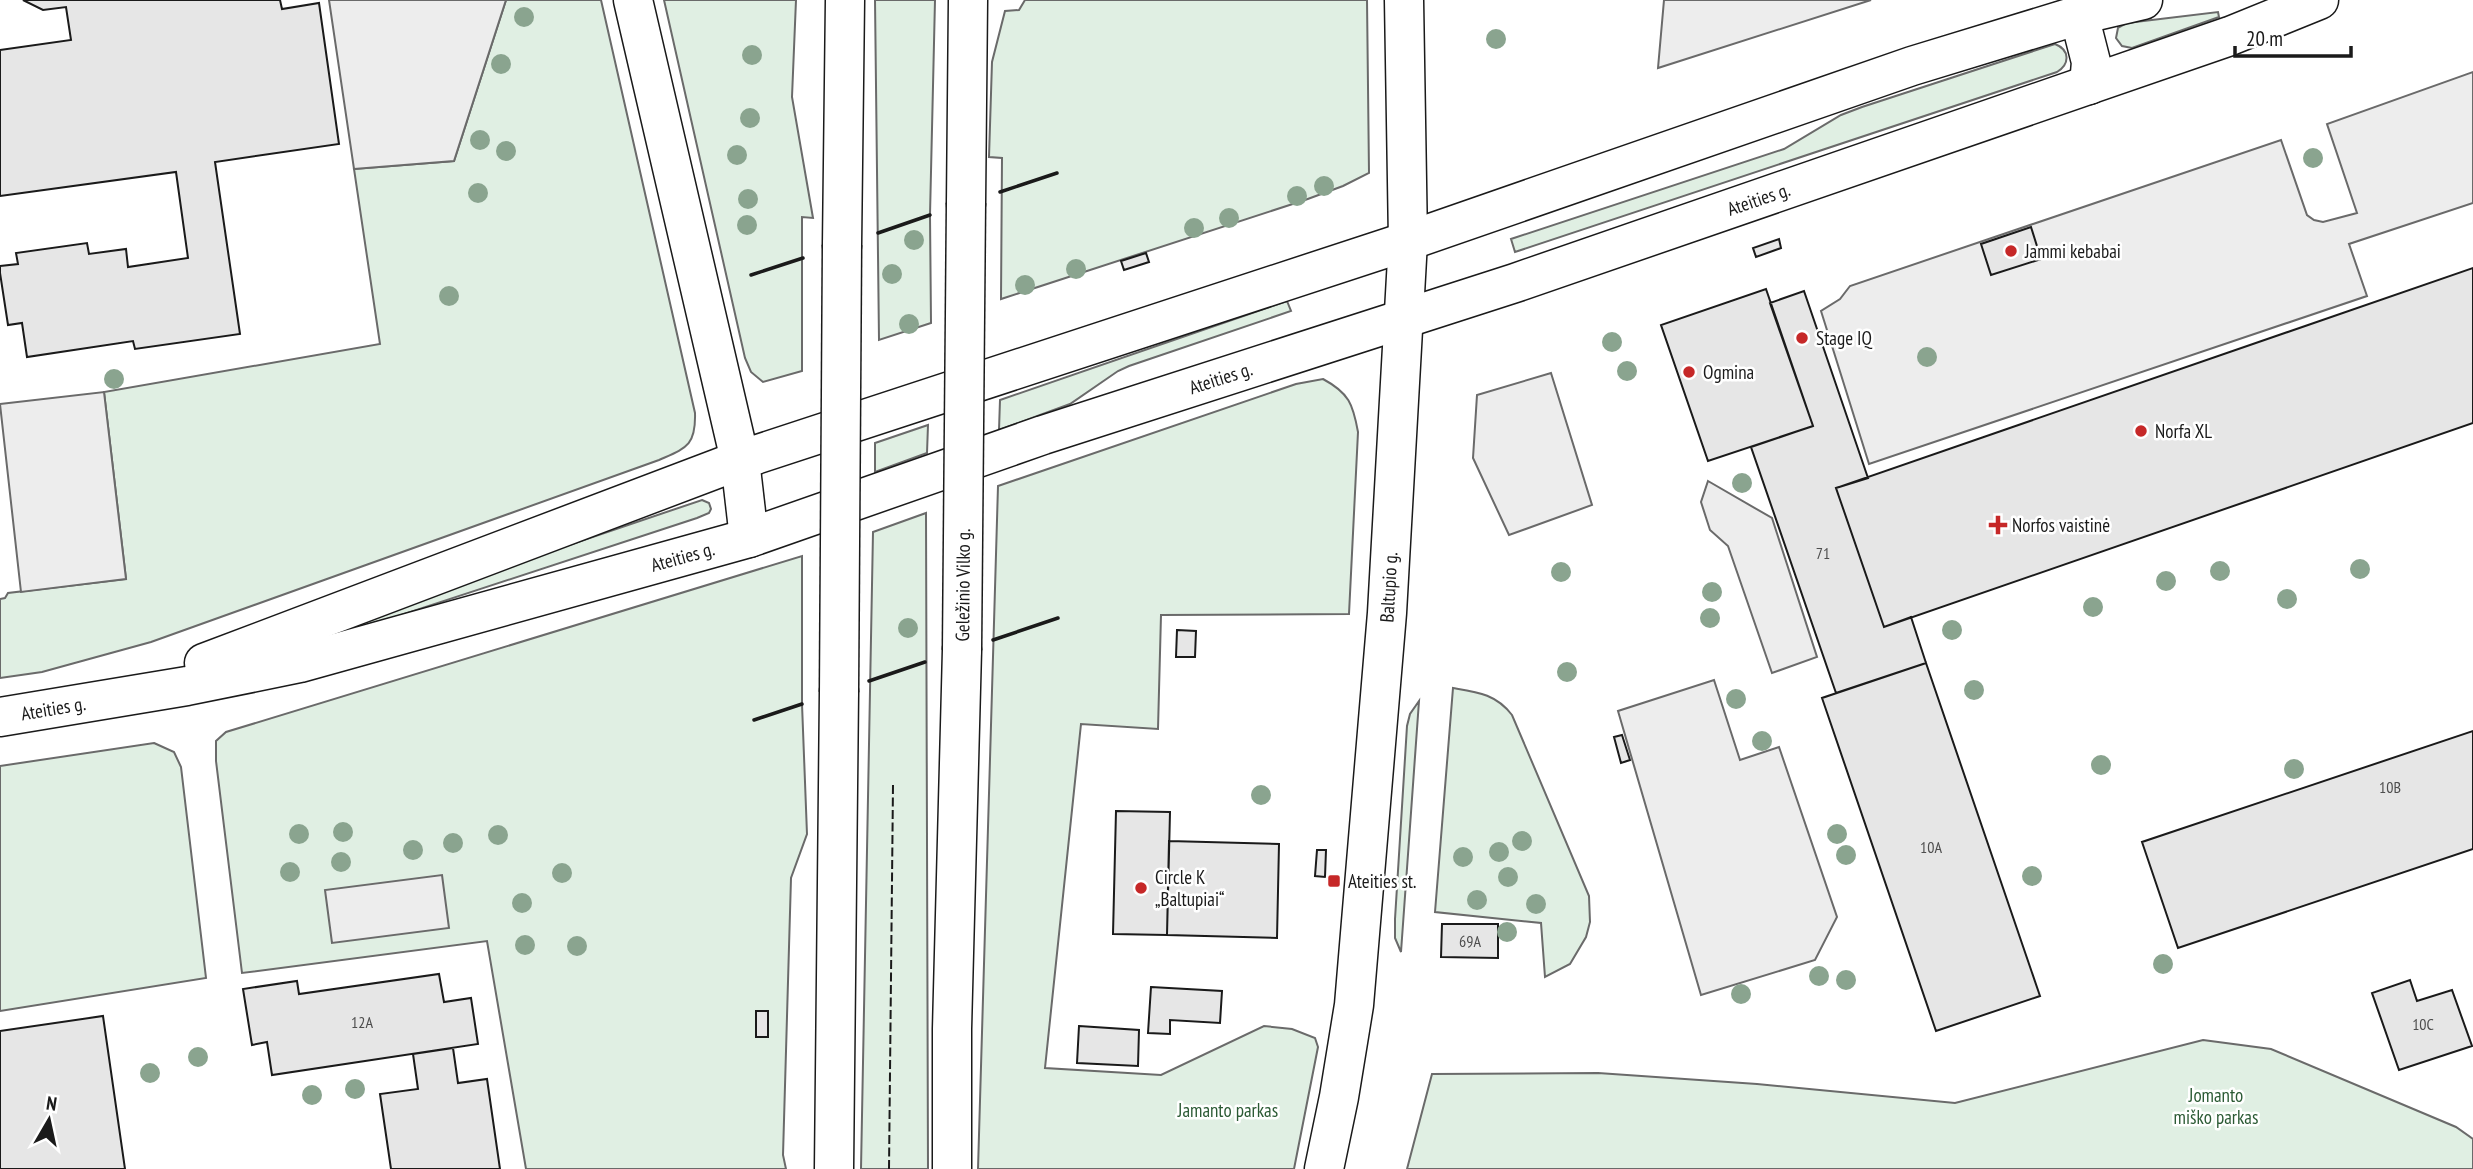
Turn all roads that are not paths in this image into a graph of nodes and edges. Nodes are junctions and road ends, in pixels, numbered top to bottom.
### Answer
1 (633, 0) edge
2 (845, 0) edge
3 (968, 0) edge
4 (1404, 0) edge
5 (2143, 0) edge
6 (2319, 0) edge
7 (2078, 15) junction
8 (2089, 85) junction
9 (1408, 241) junction
10 (1404, 319) junction
11 (740, 460) junction
12 (749, 538) junction
13 (107, 700) junction
14 (0, 717) edge
15 (834, 1169) edge
16 (952, 1169) edge
17 (1324, 1169) edge

1 - 11 main road
2 - 15 main road, bridge
3 - 16 main road, Geležinio Vilko g., bridge
4 - 9 main road, Baltupio g.
5 - 7 main road, Ateities g.
6 - 8 main road, Ateities g.
7 - 8 main road
7 - 9 main road, Ateities g.
8 - 10 main road, Ateities g.
9 - 10 main road, Baltupio g.
9 - 11 main road, Ateities g.
10 - 12 main road, Ateities g.
10 - 17 main road, Baltupio g.
11 - 12 main road
11 - 13 main road, Ateities g.
12 - 13 main road, Ateities g.
13 - 14 main road, Ateities g.

